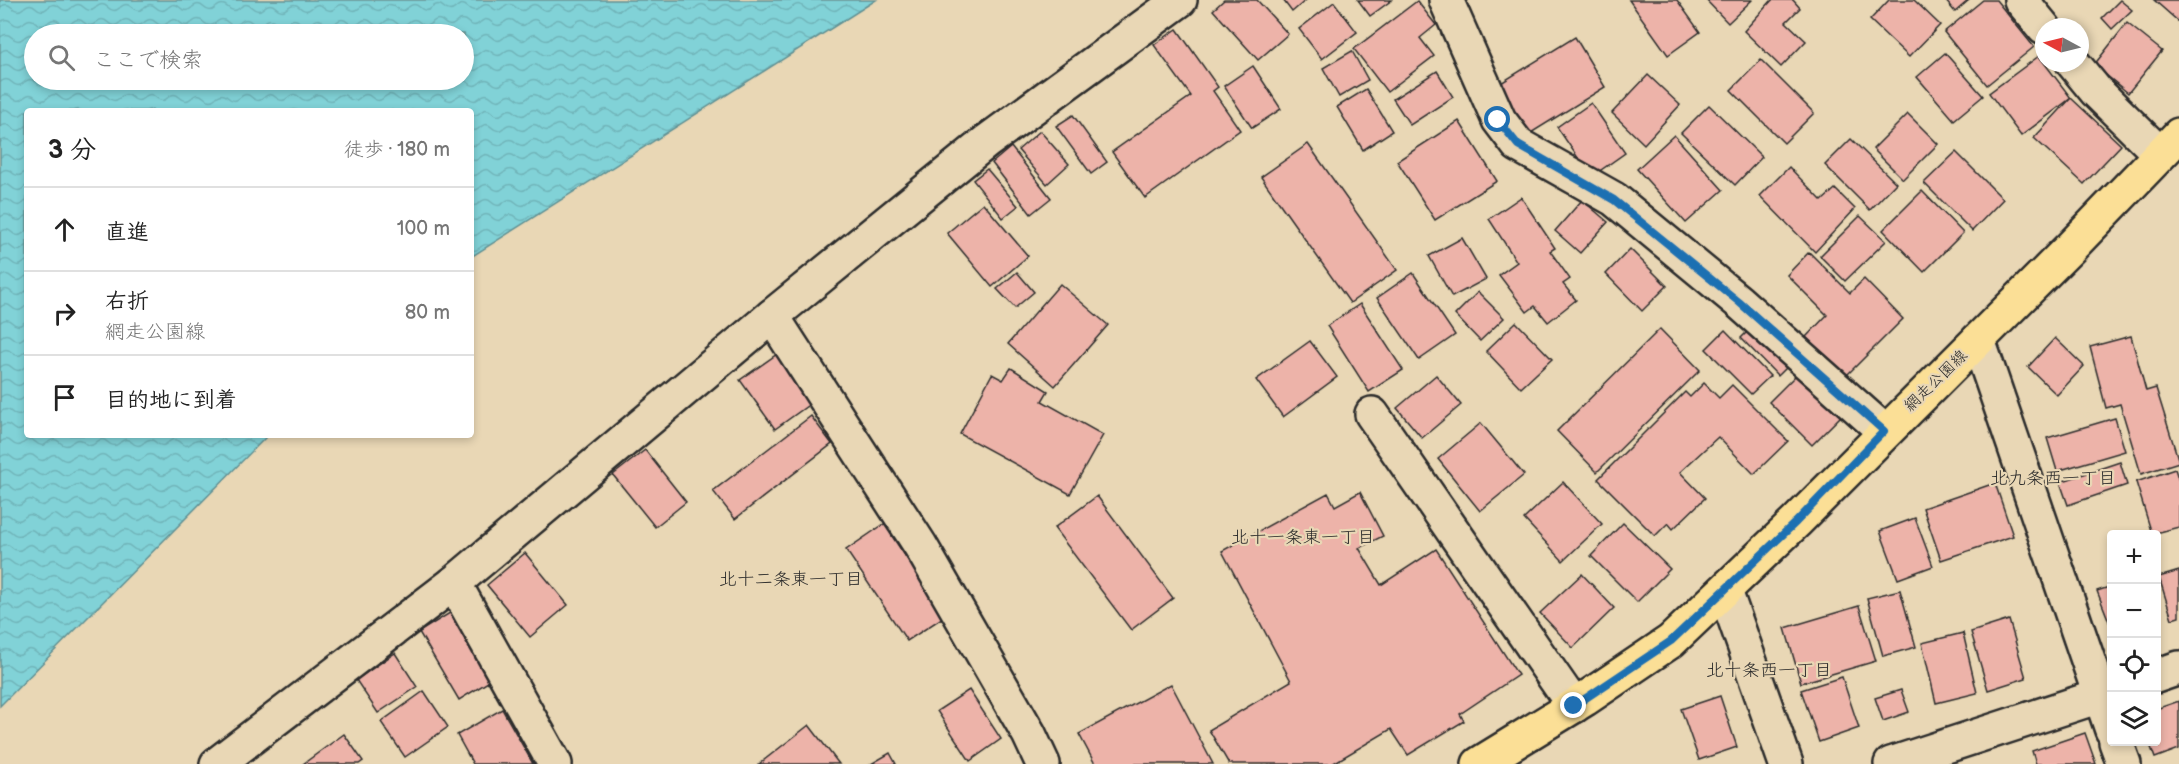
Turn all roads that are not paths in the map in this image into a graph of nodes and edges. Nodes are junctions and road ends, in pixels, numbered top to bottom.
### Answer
1 (1180, 0) edge
2 (1446, 0) edge
3 (2021, 0) edge
4 (2036, 18) edge
5 (2080, 72) edge
6 (2169, 144) edge
7 (772, 316) junction
8 (1978, 340) junction
9 (1372, 414) dead end
10 (1884, 431) junction
11 (454, 583) junction
12 (1725, 591) junction
13 (2179, 668) edge
14 (2161, 675) edge
15 (2105, 694) edge
16 (1574, 706) junction
17 (2118, 746) edge
18 (217, 764) edge
19 (555, 764) edge
20 (1043, 764) edge
21 (1479, 764) edge
22 (1786, 764) edge
23 (1891, 764) edge
24 (2124, 764) edge

1 - 7 street
2 - 10 street
3 - 4 street
5 - 6 street
6 - 8 main road, 網走公園線
7 - 11 street
7 - 20 street
8 - 10 main road, 網走公園線
8 - 15 street
9 - 16 street
10 - 12 main road, 網走公園線
11 - 18 street
11 - 19 street
12 - 16 main road, 網走公園線
12 - 22 street
13 - 14 street
15 - 23 street
16 - 21 main road, 網走公園線
17 - 24 street

